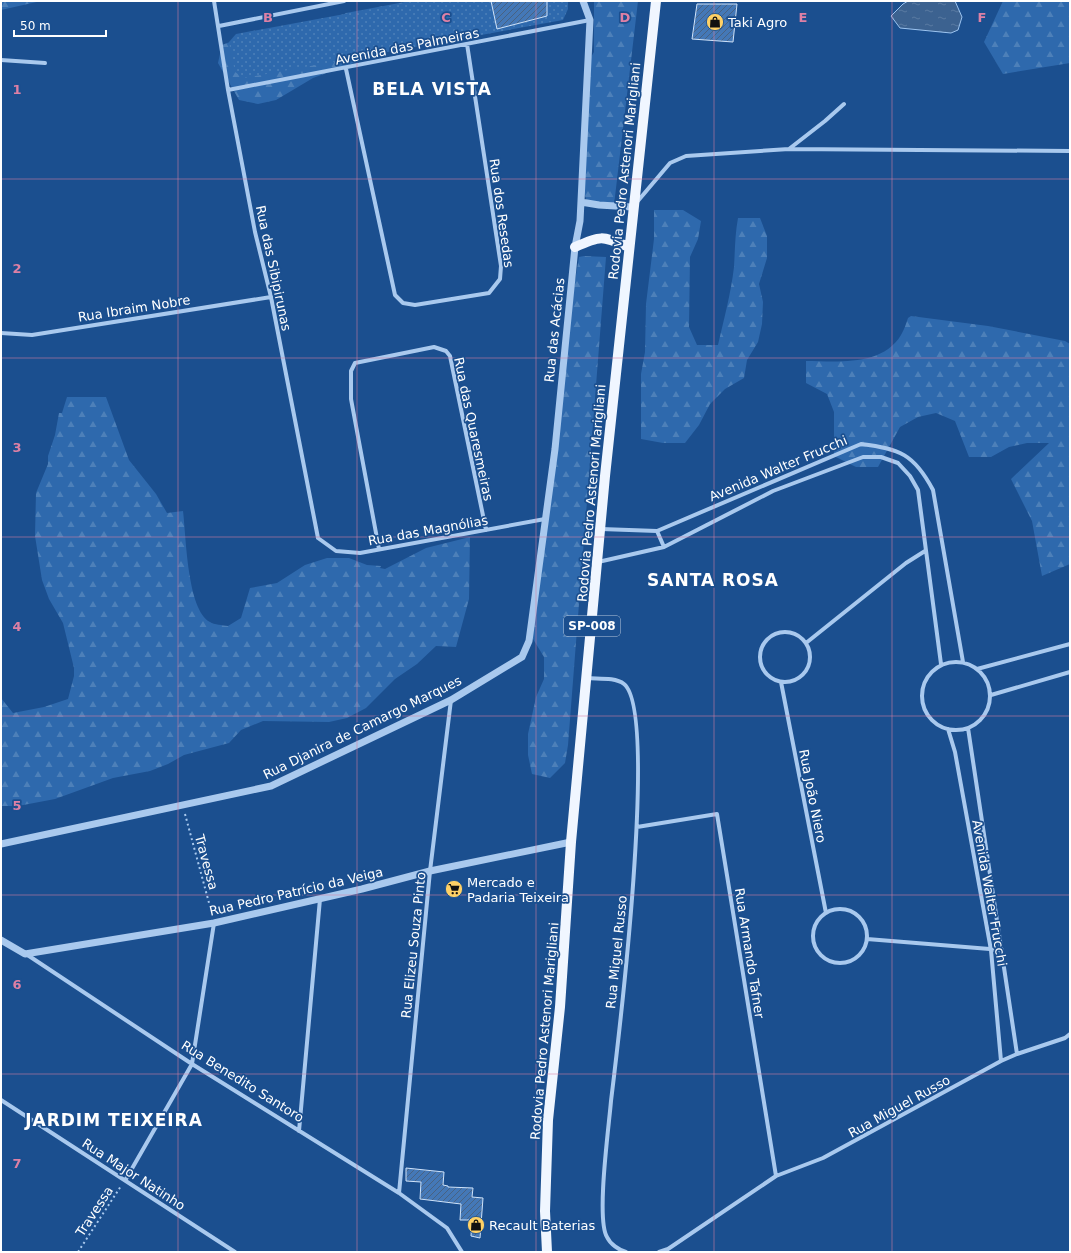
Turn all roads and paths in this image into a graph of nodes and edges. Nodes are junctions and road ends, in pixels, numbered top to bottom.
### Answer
1 (214, 1) edge
2 (344, 1) edge
3 (583, 1) edge
4 (656, 1) edge
5 (330, 2) edge
6 (590, 20) junction
7 (219, 26) junction
8 (467, 44) junction
9 (1, 60) edge
10 (45, 63) dead end
11 (346, 69) junction
12 (228, 90) junction
13 (844, 104) dead end
14 (789, 149) junction
15 (1070, 151) edge
16 (581, 202) junction
17 (632, 207) junction
18 (574, 247) junction
19 (629, 247) junction
20 (271, 297) junction
21 (1, 333) edge
22 (545, 519) junction
23 (600, 529) junction
24 (486, 530) junction
25 (657, 531) junction
26 (318, 538) joint
27 (664, 547) junction
28 (379, 550) junction
29 (925, 550) junction
30 (598, 562) junction
31 (529, 642) joint
32 (806, 643) junction
33 (1070, 644) edge
34 (963, 662) junction
35 (941, 664) junction
36 (977, 669) junction
37 (1070, 672) edge
38 (587, 678) junction
39 (781, 682) junction
40 (991, 695) junction
41 (451, 700) junction
42 (968, 728) junction
43 (948, 729) junction
44 (182, 805) junction
45 (637, 826) junction
46 (571, 842) junction
47 (1, 844) edge
48 (430, 871) junction
49 (320, 899) junction
50 (826, 913) junction
51 (214, 923) junction
52 (867, 939) junction
53 (1, 940) edge
54 (991, 950) junction
55 (1002, 950) junction
56 (25, 954) junction
57 (1070, 1034) edge
58 (1017, 1054) junction
59 (1001, 1061) junction
60 (192, 1064) junction
61 (1, 1100) edge
62 (299, 1131) junction
63 (776, 1176) junction
64 (126, 1180) junction
65 (399, 1193) junction
66 (78, 1252) edge
67 (235, 1252) edge
68 (462, 1252) edge
69 (547, 1252) edge
70 (626, 1252) edge
71 (659, 1252) edge

1 - 7 street, Rua das Sibipirunas
2 - 5 street
3 - 6 street
4 - 17 main road, Rodovia Pedro Astenori Marigliani / SP-008
5 - 7 street
6 - 8 street, Avenida das Palmeiras
6 - 16 street, Rua das Acácias
7 - 12 street, Rua das Sibipirunas
8 - 11 street, Avenida das Palmeiras
8 - 11 street, Rua dos Resedas
9 - 10 street
11 - 12 street, Avenida das Palmeiras
12 - 20 street, Rua das Sibipirunas
13 - 14 street
14 - 15 street
14 - 17 street
16 - 17 street
16 - 18 street, Rua das Acácias
17 - 19 main road, Rodovia Pedro Astenori Marigliani / SP-008
18 - 19 main road
18 - 22 street, Rua das Acácias
19 - 23 main road, Rodovia Pedro Astenori Marigliani / SP-008
20 - 21 street, Rua Ibraim Nobre
20 - 26 street, Rua das Sibipirunas
22 - 24 street, Rua das Magnólias
22 - 31 street, Rua das Acácias
23 - 25 street
23 - 30 main road, Rodovia Pedro Astenori Marigliani / SP-008
24 - 28 street, Rua das Magnólias
24 - 28 street, Rua das Quaresmeiras
25 - 27 street
25 - 34 street, Avenida Walter Frucchi
26 - 28 street, Rua das Magnólias
27 - 29 street, Avenida Walter Frucchi
27 - 30 street, Avenida Walter Frucchi
29 - 32 street
29 - 35 street, Avenida Walter Frucchi
30 - 38 main road, Rodovia Pedro Astenori Marigliani / SP-008
31 - 41 street, Rua Djanira de Camargo Marques
32 - 39 street
32 - 39 street
33 - 36 street
34 - 35 street
34 - 36 street
35 - 43 street
36 - 40 street
37 - 40 street
38 - 45 street, Rua Miguel Russo
38 - 46 main road, Rodovia Pedro Astenori Marigliani / SP-008
39 - 50 street, Rua João Niero
40 - 42 street
41 - 44 street, Rua Djanira de Camargo Marques
41 - 48 street, Rua Elizeu Souza Pinto
42 - 43 street
42 - 55 street, Avenida Walter Frucchi
43 - 54 street, Avenida Walter Frucchi
44 - 47 street, Rua Djanira de Camargo Marques
44 - 51 path, Travessa
45 - 63 street, Rua Armando Tafner
45 - 70 street, Rua Miguel Russo
46 - 48 street, Rua Pedro Patrício da Veiga
46 - 69 main road, Rodovia Pedro Astenori Marigliani / SP-008
48 - 49 street, Rua Pedro Patrício da Veiga
48 - 65 street, Rua Elizeu Souza Pinto
49 - 51 street, Rua Pedro Patrício da Veiga
49 - 62 street
50 - 52 street
50 - 52 street
51 - 56 street, Rua Pedro Patrício da Veiga
51 - 60 street
52 - 54 street
53 - 56 street, Rua Benedito Santoro
54 - 55 street
54 - 59 street, Avenida Walter Frucchi
55 - 58 street, Avenida Walter Frucchi
56 - 60 street, Rua Benedito Santoro
57 - 58 street, Rua Miguel Russo
58 - 59 street, Rua Miguel Russo
59 - 63 street, Rua Miguel Russo
60 - 62 street, Rua Benedito Santoro
60 - 64 street
61 - 64 street, Rua Major Natinho
62 - 65 street, Rua Benedito Santoro
63 - 71 street, Rua Miguel Russo
64 - 66 path, Travessa
64 - 67 street, Rua Major Natinho
65 - 68 street, Rua Benedito Santoro

